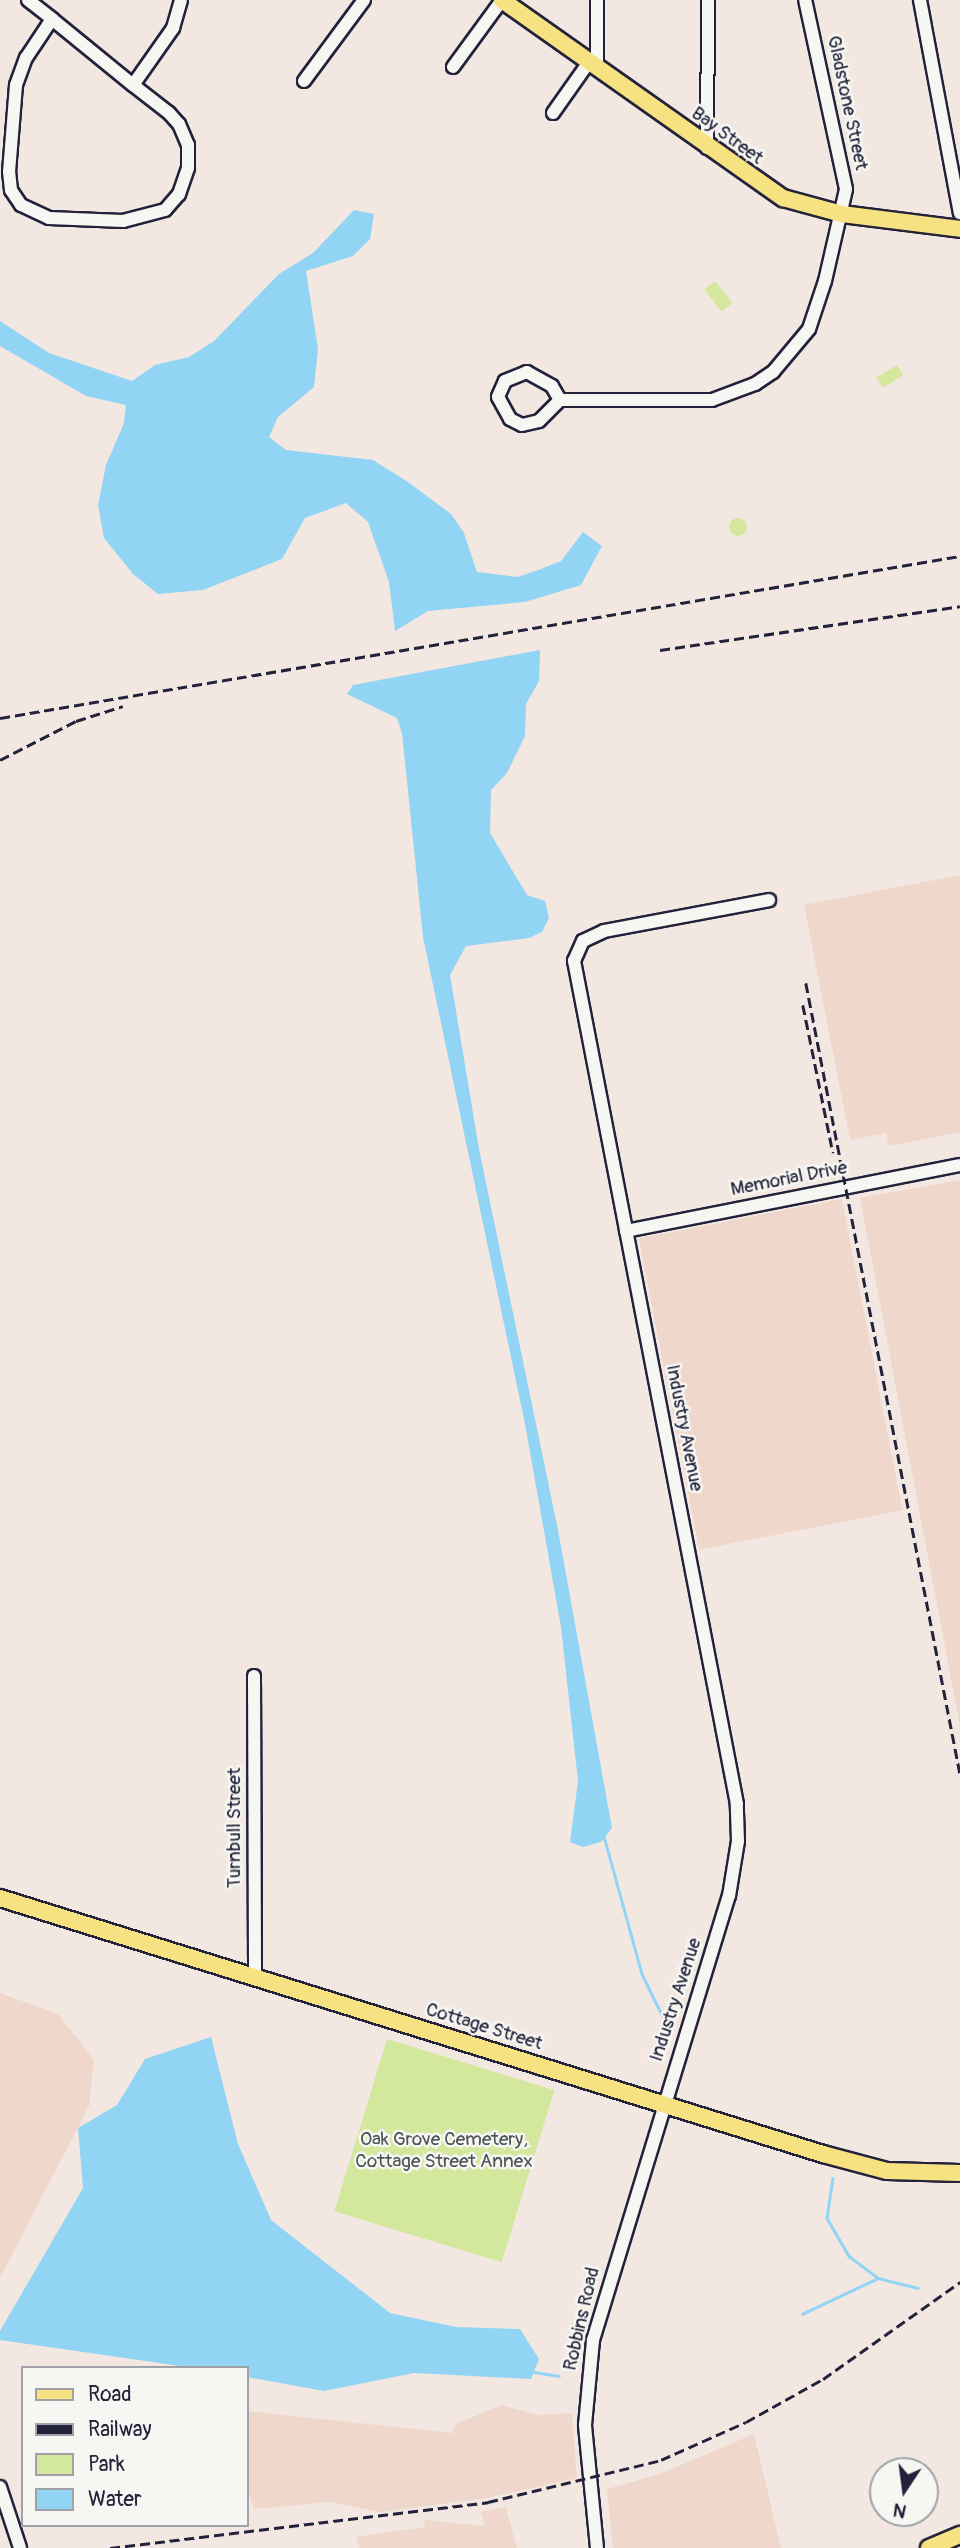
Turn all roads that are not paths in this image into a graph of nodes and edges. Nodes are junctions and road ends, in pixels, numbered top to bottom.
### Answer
1 (28, 0) edge
2 (181, 0) edge
3 (363, 0) edge
4 (502, 0) edge
5 (597, 0) edge
6 (708, 0) edge
7 (805, 0) edge
8 (920, 0) edge
9 (52, 19) junction
10 (593, 65) junction
11 (453, 67) dead end
12 (304, 82) dead end
13 (133, 85) junction
14 (553, 113) dead end
15 (707, 148) junction
16 (960, 213) edge
17 (842, 214) junction
18 (960, 229) edge
19 (560, 400) junction
20 (769, 900) dead end
21 (960, 1165) edge
22 (626, 1231) junction
23 (254, 1676) dead end
24 (0, 1898) edge
25 (255, 1979) junction
26 (663, 2106) junction
27 (960, 2173) edge
28 (0, 2487) edge
29 (960, 2535) edge
30 (20, 2548) edge
31 (597, 2548) edge
32 (929, 2548) edge

1 - 9 street
2 - 13 street
3 - 12 street
4 - 10 main road, Bay Street
4 - 11 street
5 - 10 street
6 - 15 street
7 - 17 street, Gladstone Street
8 - 16 street
9 - 13 street
9 - 13 street
10 - 14 street
10 - 15 main road, Bay Street
15 - 17 main road, Bay Street
17 - 18 main road, Bay Street
17 - 19 street, Gladstone Street
19 - 19 street
20 - 22 street, Industry Avenue
21 - 22 street, Memorial Drive
22 - 26 street, Industry Avenue
23 - 25 street, Turnbull Street
24 - 25 main road, Cottage Street
25 - 26 main road, Cottage Street
26 - 27 main road, Cottage Street
26 - 31 street, Robbins Road
28 - 30 street
29 - 32 main road

